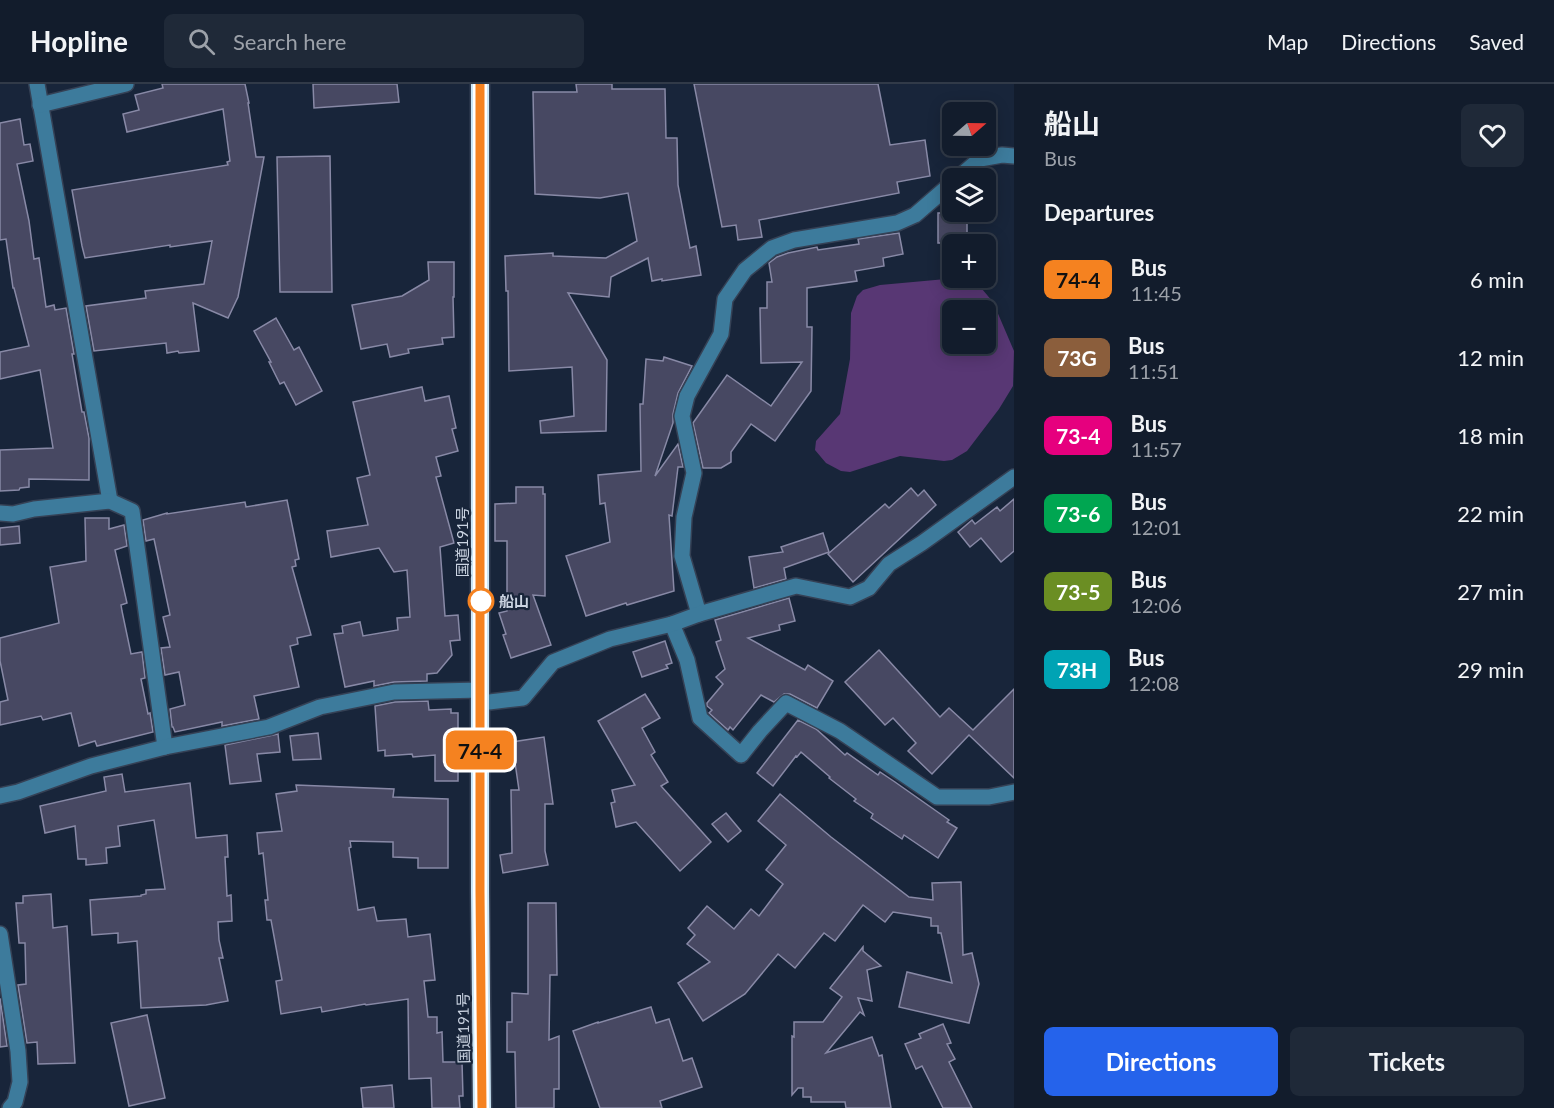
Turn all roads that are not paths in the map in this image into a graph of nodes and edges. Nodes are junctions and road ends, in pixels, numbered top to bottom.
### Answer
1 (37, 84) edge
2 (126, 84) edge
3 (480, 84) edge
4 (40, 105) junction
5 (1014, 156) edge
6 (969, 168) edge
7 (942, 192) edge
8 (1014, 477) edge
9 (110, 501) junction
10 (0, 513) edge
11 (699, 614) junction
12 (672, 624) junction
13 (481, 696) junction
14 (165, 747) junction
15 (1014, 792) edge
16 (0, 795) edge
17 (0, 934) edge
18 (10, 1108) edge
19 (482, 1108) edge

1 - 4 street
2 - 4 street
3 - 13 highway, 国道191号
4 - 9 street
5 - 6 street
7 - 11 street
8 - 11 street
9 - 10 street
9 - 14 street
11 - 12 street
12 - 13 street
12 - 15 street
13 - 14 street
13 - 19 highway, 国道191号
14 - 16 street
17 - 18 street

